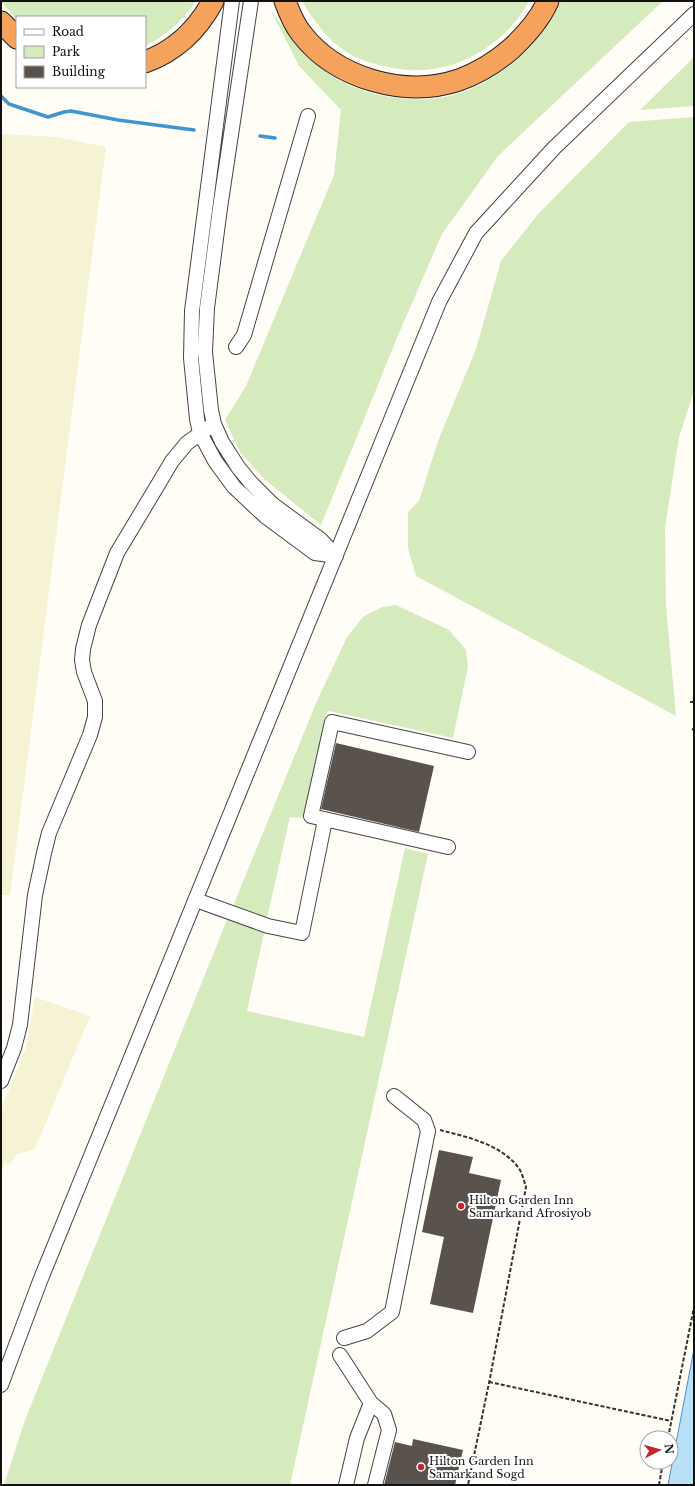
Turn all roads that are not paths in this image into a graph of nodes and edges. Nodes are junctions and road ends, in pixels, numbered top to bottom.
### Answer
1 (213, 1) edge
2 (232, 1) edge
3 (251, 1) edge
4 (285, 1) edge
5 (548, 1) edge
6 (694, 14) edge
7 (1, 22) edge
8 (16, 37) edge
9 (146, 62) edge
10 (308, 116) dead end
11 (236, 347) dead end
12 (214, 424) junction
13 (200, 433) junction
14 (336, 556) junction
15 (468, 752) dead end
16 (325, 820) junction
17 (448, 847) dead end
18 (196, 900) junction
19 (1, 1081) edge
20 (394, 1096) dead end
21 (344, 1338) dead end
22 (340, 1355) dead end
23 (1, 1385) edge
24 (371, 1402) junction
25 (346, 1485) edge
26 (375, 1485) edge

1 - 9 highway
2 - 13 street
3 - 12 street
4 - 5 highway
6 - 14 street
7 - 8 highway
10 - 11 street
12 - 13 street
12 - 14 street
13 - 14 street
13 - 19 street
14 - 18 street
15 - 16 street
16 - 17 street
16 - 18 street
18 - 23 street
20 - 21 street
22 - 24 street
24 - 25 street
24 - 26 street

